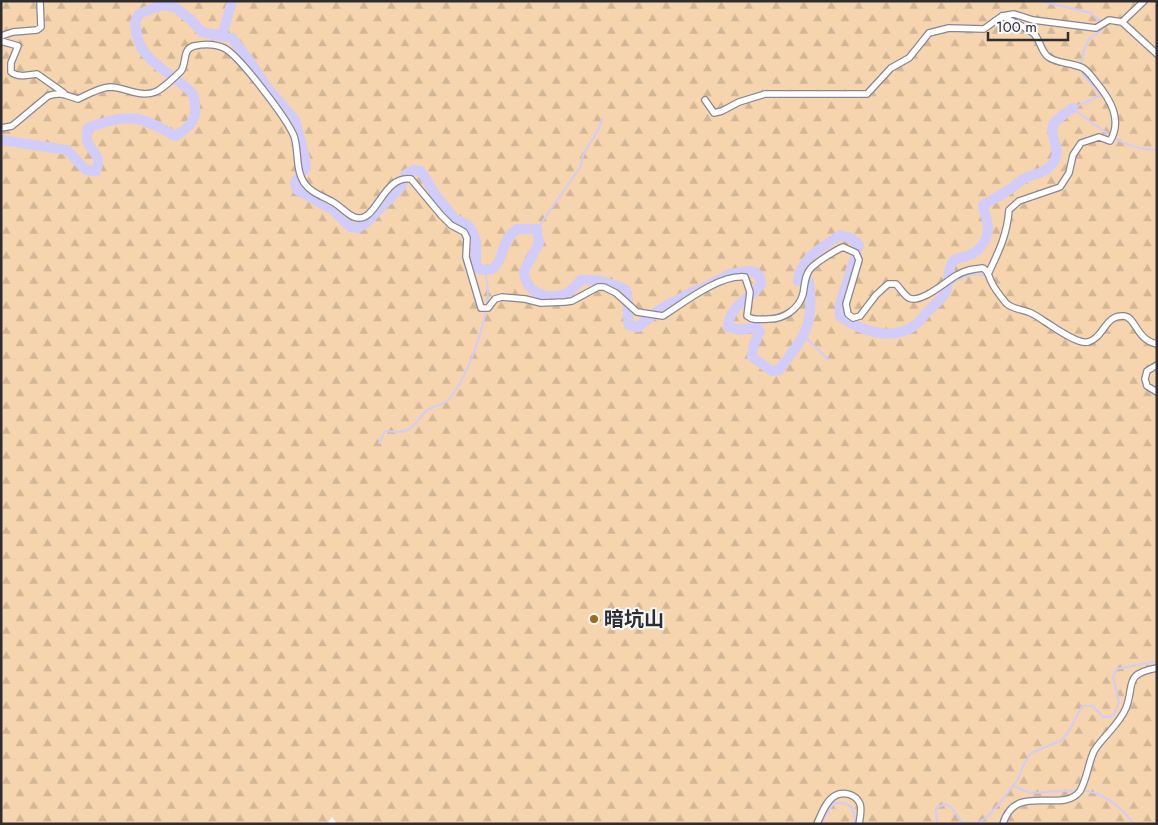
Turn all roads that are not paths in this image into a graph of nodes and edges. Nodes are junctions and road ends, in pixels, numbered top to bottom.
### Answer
1 (40, 1) edge
2 (1144, 1) edge
3 (1002, 16) junction
4 (1122, 22) junction
5 (1, 36) edge
6 (1, 41) edge
7 (1157, 54) edge
8 (64, 93) junction
9 (705, 100) dead end
10 (1, 128) edge
11 (988, 272) junction
12 (1157, 344) edge
13 (1157, 365) edge
14 (1157, 392) edge
15 (1157, 668) edge
16 (817, 824) edge
17 (859, 824) edge
18 (1003, 824) edge

1 - 5 street
2 - 4 street
3 - 4 street
3 - 9 street
3 - 11 street
4 - 7 street
6 - 8 street
8 - 10 street
8 - 11 street
11 - 12 street
13 - 14 street
15 - 18 street
16 - 17 street

